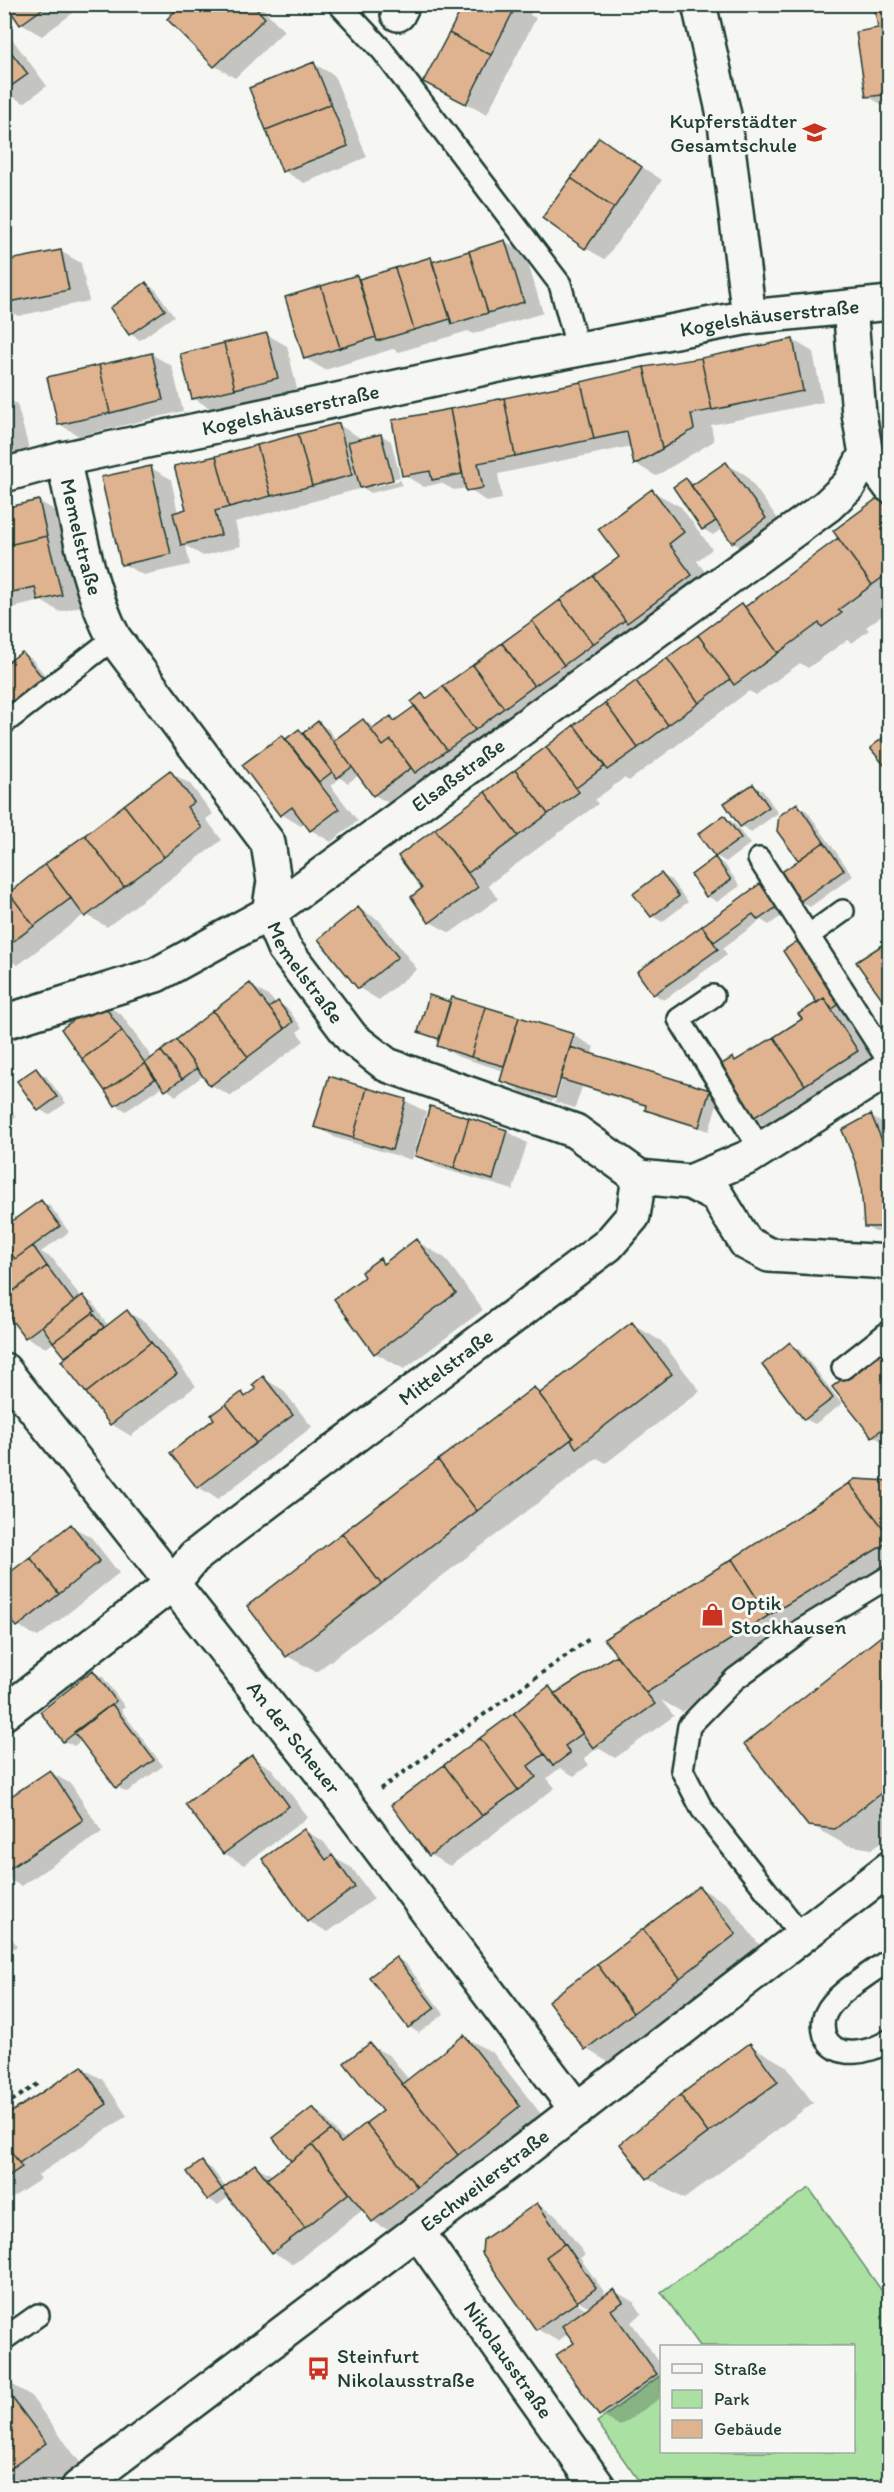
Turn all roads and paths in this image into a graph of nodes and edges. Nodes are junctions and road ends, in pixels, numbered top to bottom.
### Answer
1 (339, 4) edge
2 (699, 4) edge
3 (890, 303) edge
4 (850, 307) junction
5 (749, 317) junction
6 (578, 350) junction
7 (866, 454) junction
8 (63, 459) junction
9 (4, 475) edge
10 (890, 486) edge
11 (114, 638) junction
12 (4, 723) edge
13 (759, 859) dead end
14 (843, 911) dead end
15 (269, 913) junction
16 (808, 936) junction
17 (713, 996) dead end
18 (4, 1022) edge
19 (890, 1066) edge
20 (761, 1150) junction
21 (639, 1177) junction
22 (690, 1182) junction
23 (890, 1262) edge
24 (890, 1331) edge
25 (843, 1368) dead end
26 (4, 1370) edge
27 (890, 1576) edge
28 (173, 1583) junction
29 (592, 1637) dead end
30 (4, 1713) edge
31 (351, 1810) junction
32 (890, 1868) edge
33 (802, 1936) junction
34 (890, 1959) edge
35 (890, 2040) edge
36 (38, 2084) dead end
37 (4, 2106) edge
38 (577, 2110) junction
39 (417, 2231) junction
40 (38, 2315) dead end
41 (4, 2339) edge
42 (78, 2487) edge
43 (599, 2487) edge

1 - 6 lane
2 - 5 street
3 - 4 street, Kogelshäuserstraße
4 - 5 street, Kogelshäuserstraße
4 - 7 street
5 - 6 street, Kogelshäuserstraße
6 - 8 street, Kogelshäuserstraße
7 - 10 street
7 - 15 street, Elsaßstraße
8 - 9 street, Kogelshäuserstraße
8 - 11 street, Memelstraße
11 - 12 lane
11 - 15 street, Memelstraße
13 - 16 lane
14 - 16 lane
15 - 18 street, Elsaßstraße
15 - 21 street, Memelstraße
16 - 19 lane
17 - 20 lane
19 - 20 street
20 - 22 street
21 - 22 street
21 - 28 street, Mittelstraße
22 - 23 street
24 - 25 lane
26 - 28 street, An der Scheuer
27 - 33 lane
28 - 30 street, Mittelstraße
28 - 31 street, An der Scheuer
29 - 31 path
31 - 38 street, An der Scheuer
32 - 33 street, Eschweilerstraße
33 - 38 street, Eschweilerstraße
34 - 35 lane
36 - 37 path
38 - 39 street, Eschweilerstraße
39 - 42 street, Eschweilerstraße
39 - 43 street, Nikolausstraße
40 - 41 lane

